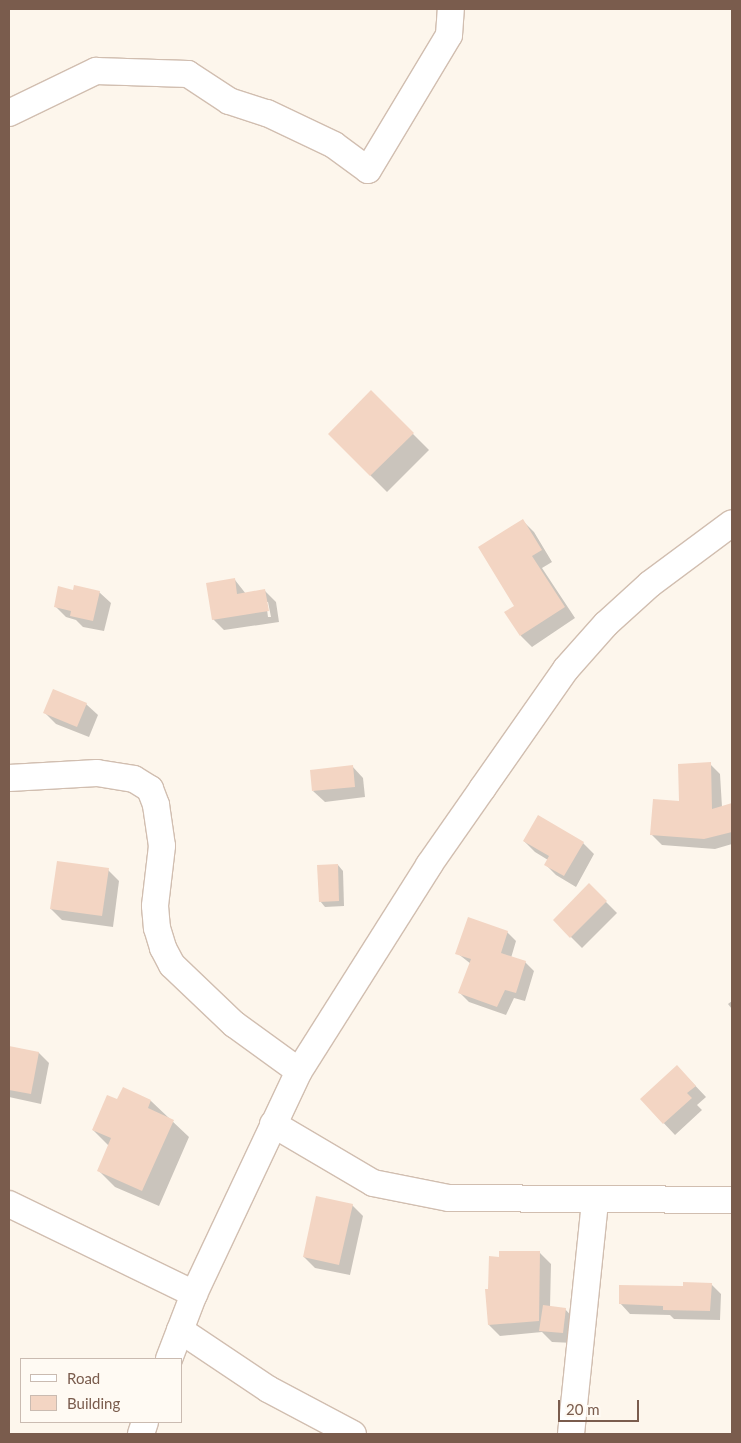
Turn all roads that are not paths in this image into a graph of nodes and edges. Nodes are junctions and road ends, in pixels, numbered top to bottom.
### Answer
1 (451, 9) edge
2 (9, 113) edge
3 (732, 523) edge
4 (9, 778) edge
5 (299, 1071) junction
6 (273, 1124) junction
7 (595, 1200) junction
8 (732, 1200) edge
9 (9, 1204) edge
10 (194, 1294) junction
11 (180, 1330) junction
12 (169, 1358) edge
13 (353, 1434) edge
14 (571, 1434) edge

1 - 2 street
3 - 5 street
4 - 5 street
5 - 6 street
6 - 7 street
6 - 10 street
7 - 8 street
7 - 14 street
9 - 10 street
10 - 11 street
11 - 12 street
11 - 13 street

